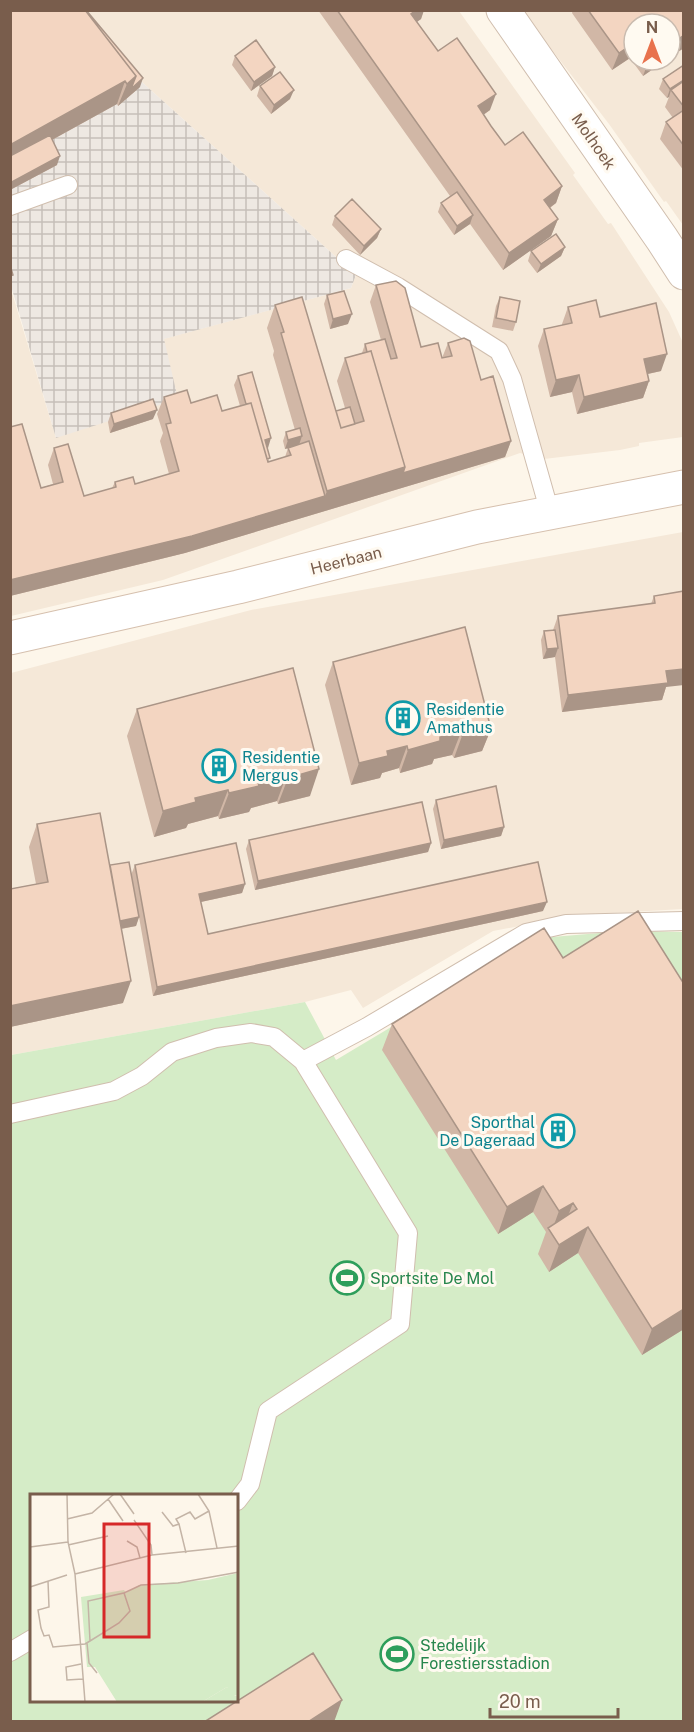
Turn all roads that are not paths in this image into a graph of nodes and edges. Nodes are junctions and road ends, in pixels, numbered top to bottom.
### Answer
1 (503, 10) edge
2 (68, 185) dead end
3 (10, 206) edge
4 (346, 259) dead end
5 (684, 273) edge
6 (684, 487) edge
7 (550, 513) junction
8 (10, 638) edge
9 (684, 921) edge
10 (303, 1061) junction
11 (10, 1114) edge
12 (238, 1500) edge
13 (30, 1640) edge
14 (10, 1652) edge

1 - 5 street, Molhoek
2 - 3 lane
4 - 7 lane
6 - 7 street, Heerbaan
7 - 8 street, Heerbaan
9 - 10 lane
10 - 11 lane
10 - 12 lane
13 - 14 lane

